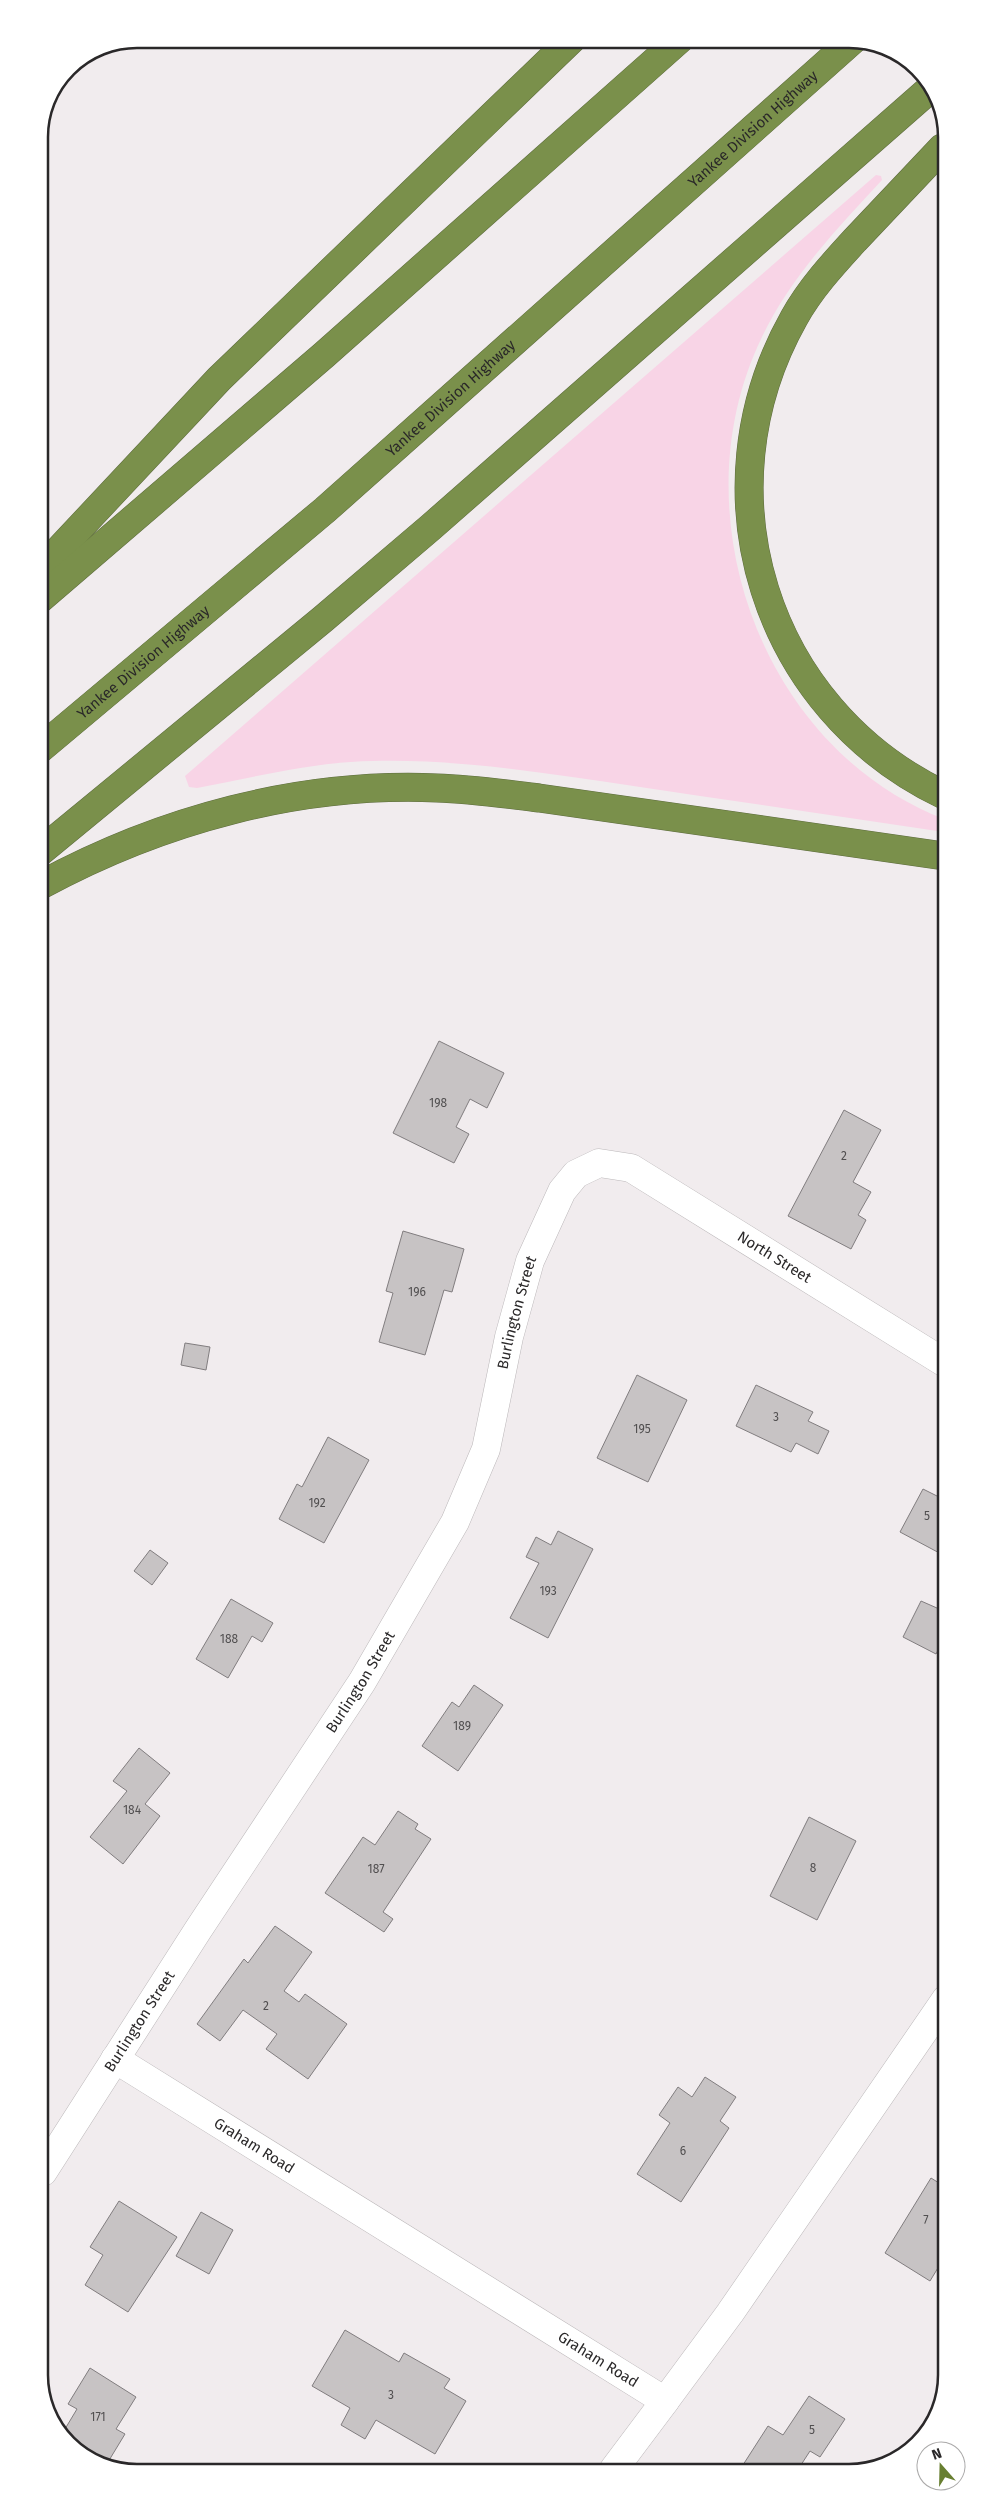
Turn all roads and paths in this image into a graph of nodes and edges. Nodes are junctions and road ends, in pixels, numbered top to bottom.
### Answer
1 (563, 48) edge
2 (670, 48) edge
3 (844, 48) edge
4 (926, 92) edge
5 (938, 152) edge
6 (48, 562) edge
7 (48, 592) edge
8 (48, 742) edge
9 (938, 792) edge
10 (48, 844) edge
11 (938, 855) edge
12 (48, 882) edge
13 (599, 1163) joint
14 (938, 1359) edge
15 (938, 2011) edge
16 (115, 2060) junction
17 (48, 2164) edge
18 (665, 2401) junction
19 (618, 2464) edge

1 - 6 highway
2 - 7 highway
3 - 8 highway, Yankee Division Highway
4 - 10 highway
5 - 9 highway
11 - 12 highway
13 - 14 street, North Street
13 - 16 street, Burlington Street
15 - 18 street
16 - 17 street, Burlington Street
16 - 18 street, Graham Road
18 - 19 street

